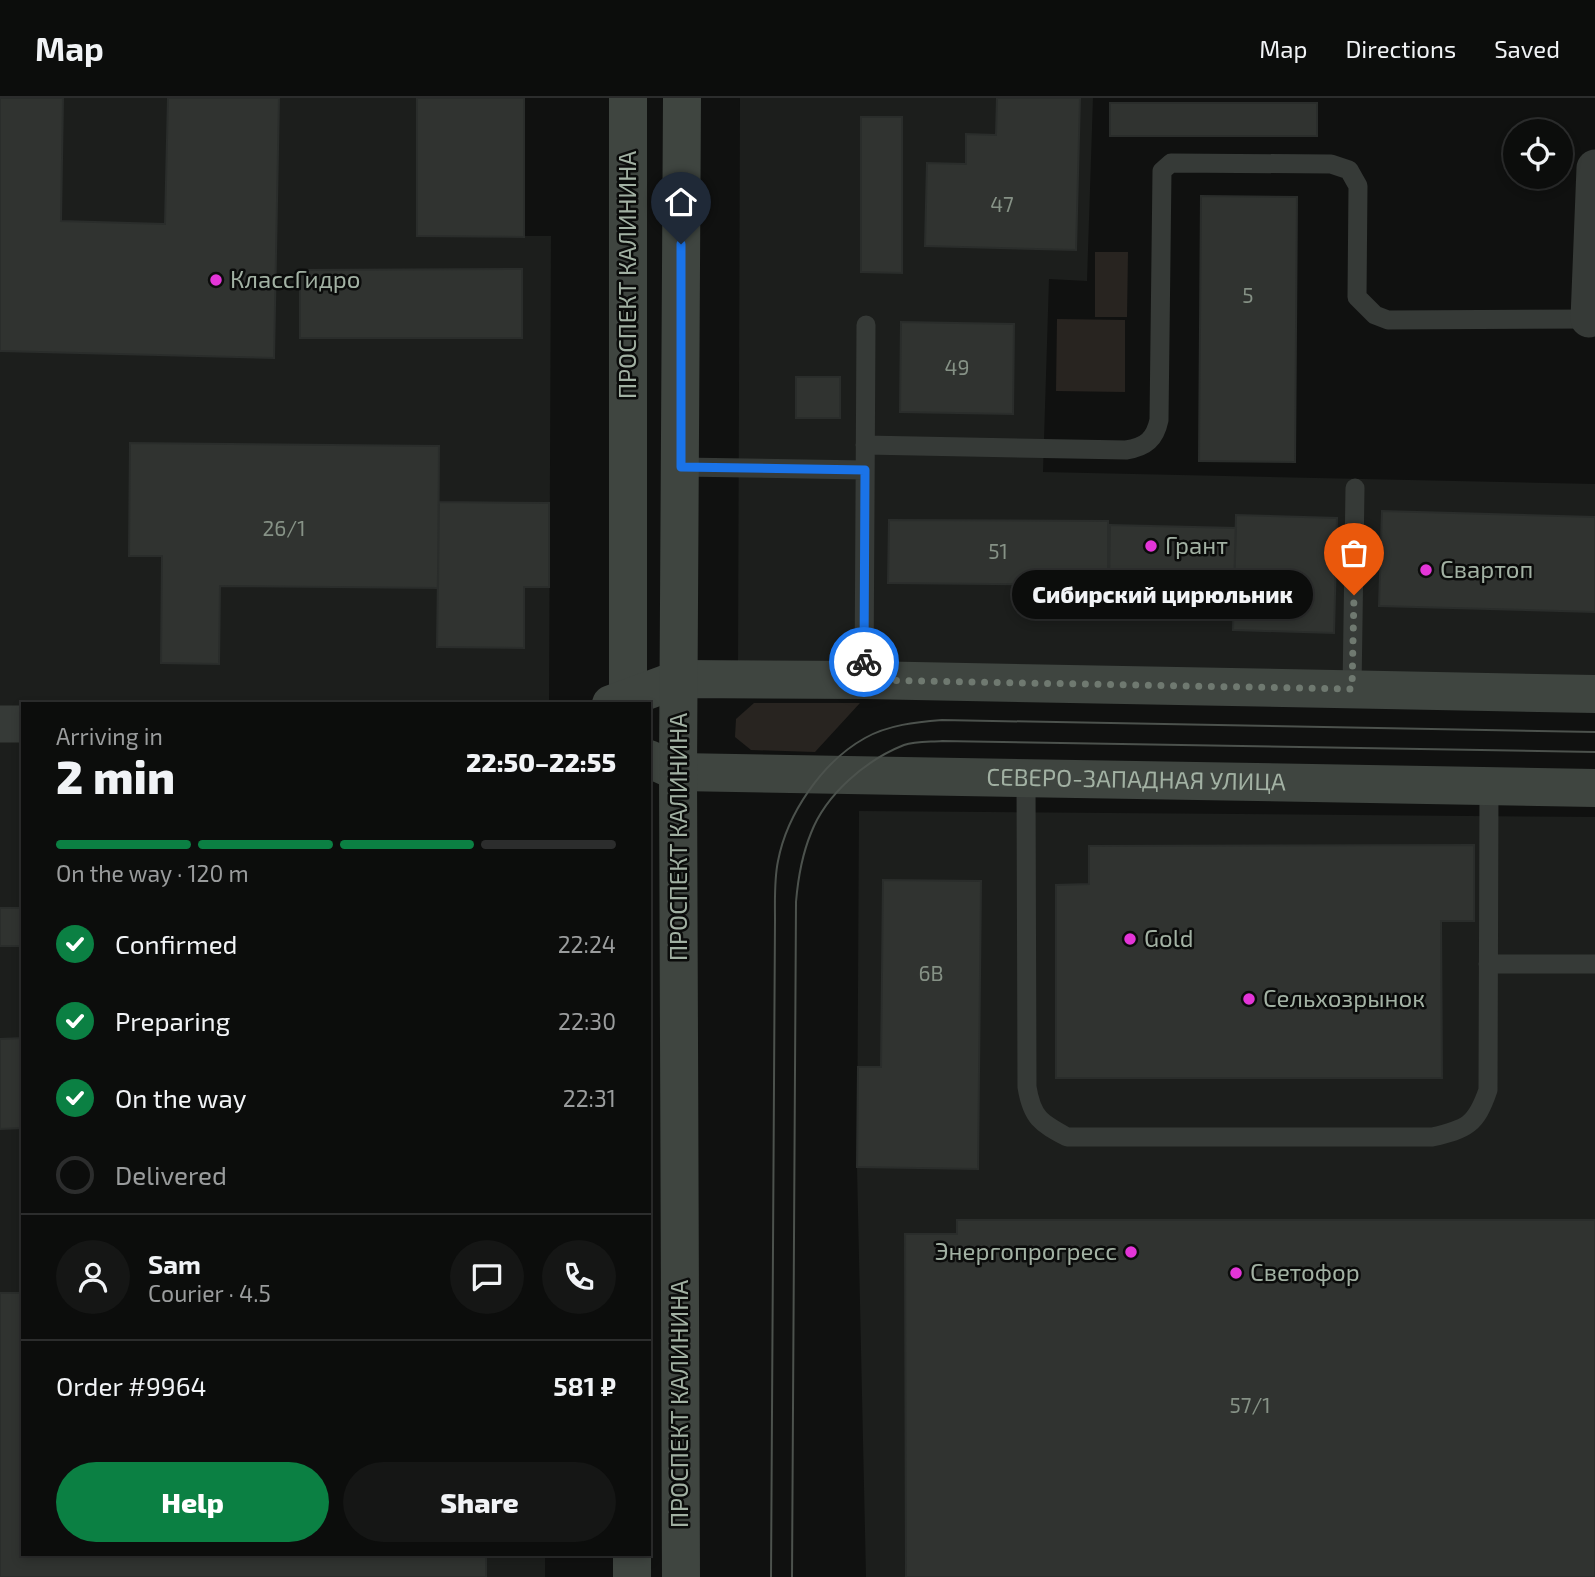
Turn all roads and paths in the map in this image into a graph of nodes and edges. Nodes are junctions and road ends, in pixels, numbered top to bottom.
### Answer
1 (628, 98) edge
2 (682, 98) edge
3 (1595, 168) edge
4 (1592, 319) edge
5 (866, 325) dead end
6 (865, 445) junction
7 (681, 467) junction
8 (865, 470) junction
9 (1355, 488) dead end
10 (679, 679) junction
11 (864, 680) junction
12 (1352, 689) junction
13 (1595, 694) edge
14 (623, 701) edge
15 (0, 724) edge
16 (21, 724) edge
17 (664, 766) edge
18 (1026, 778) junction
19 (1489, 786) junction
20 (1595, 788) edge
21 (1488, 964) junction
22 (1595, 964) edge
23 (632, 1556) edge
24 (632, 1577) edge
25 (681, 1577) edge

1 - 14 main road, ПРОСПЕКТ КАЛИНИНА
2 - 7 main road, ПРОСПЕКТ КАЛИНИНА
3 - 4 street
4 - 6 lane
5 - 6 lane
6 - 8 lane
7 - 8 lane
7 - 10 main road, ПРОСПЕКТ КАЛИНИНА
8 - 11 lane
9 - 12 lane
10 - 11 main road
10 - 14 main road
10 - 17 main road, ПРОСПЕКТ КАЛИНИНА
11 - 12 main road
12 - 13 main road
15 - 16 street
17 - 18 main road, СЕВЕРО-ЗАПАДНАЯ УЛИЦА
17 - 25 main road, ПРОСПЕКТ КАЛИНИНА
18 - 19 main road, СЕВЕРО-ЗАПАДНАЯ УЛИЦА
18 - 21 lane
19 - 20 main road, СЕВЕРО-ЗАПАДНАЯ УЛИЦА
19 - 21 lane
21 - 22 lane
23 - 24 main road

